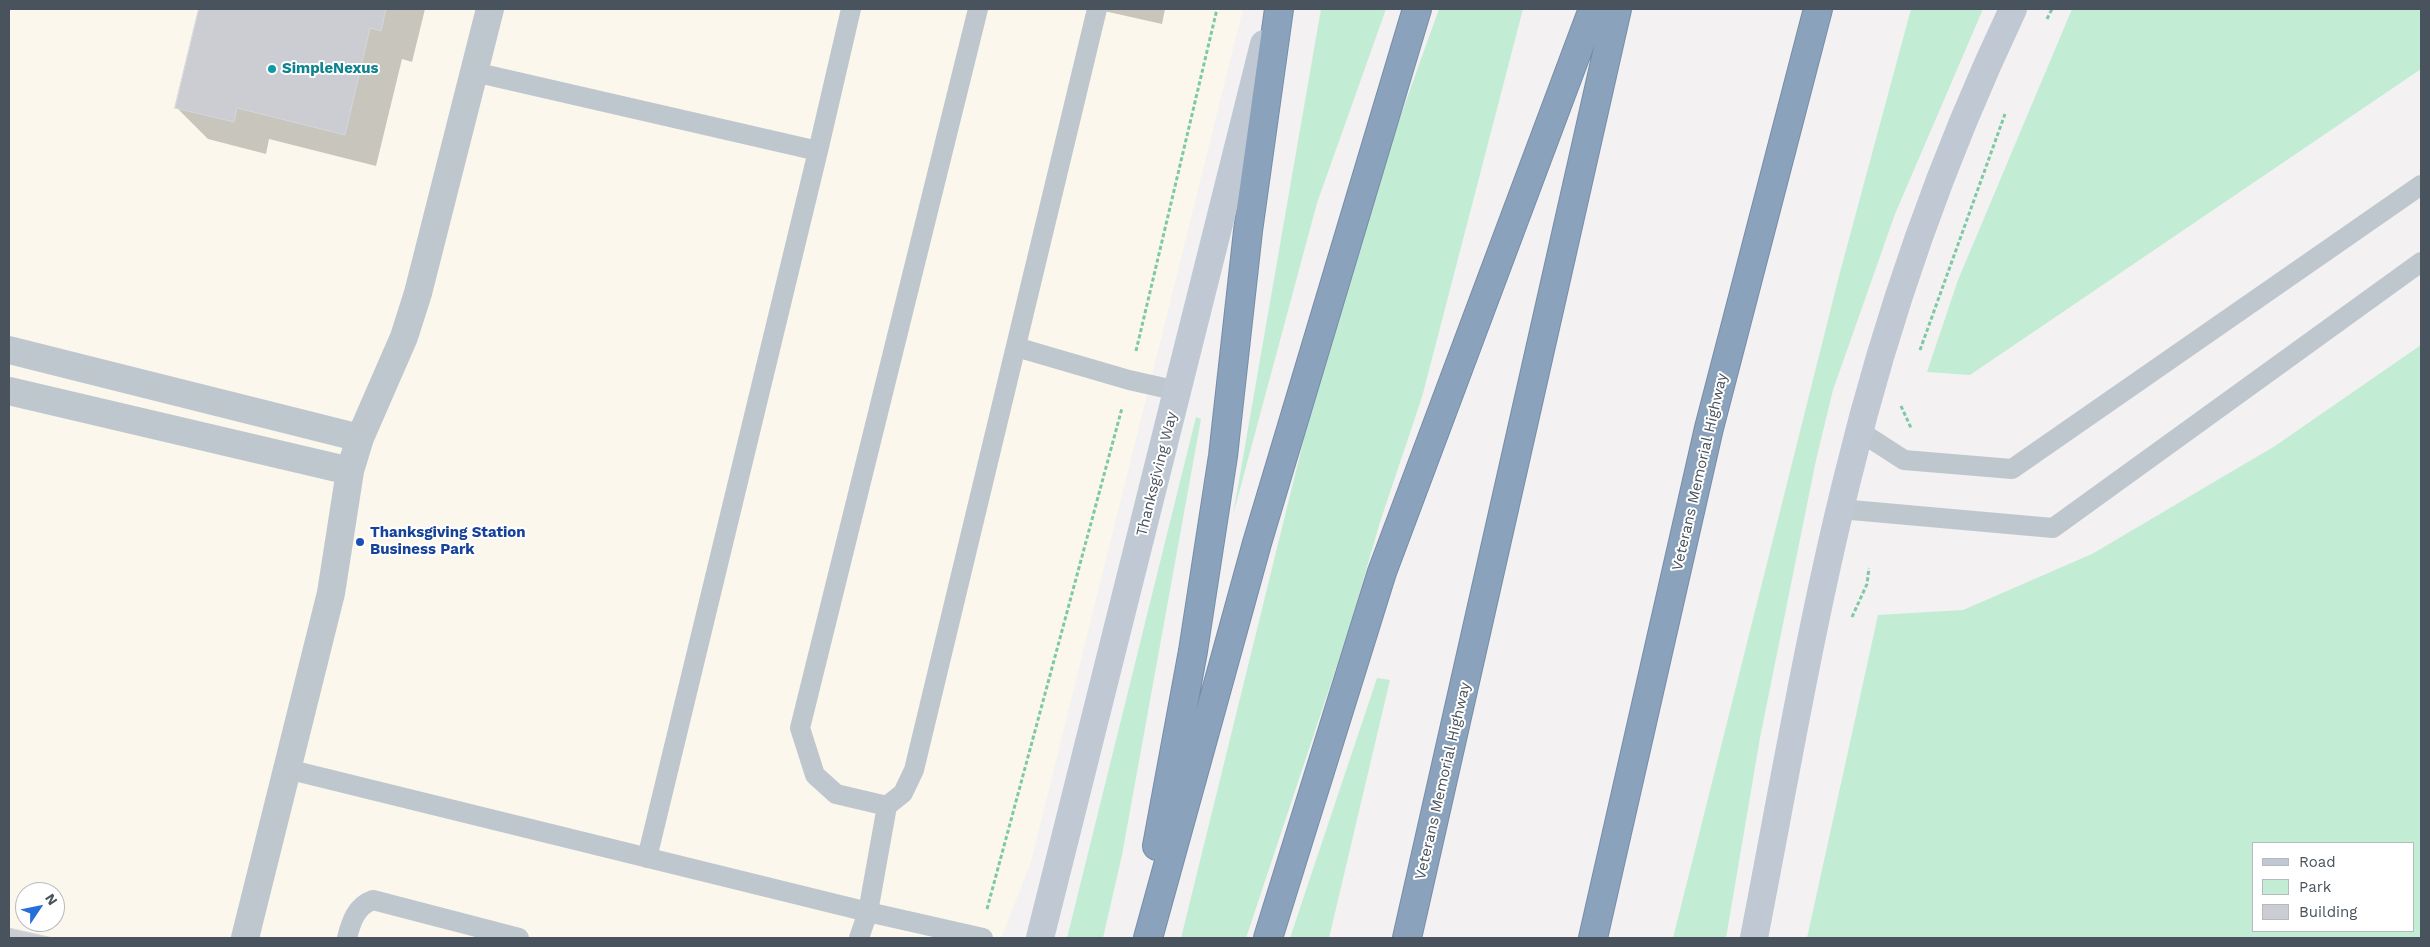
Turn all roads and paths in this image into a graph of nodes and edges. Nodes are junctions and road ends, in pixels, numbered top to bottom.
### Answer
1 (490, 9) edge
2 (850, 9) edge
3 (978, 9) edge
4 (1097, 9) edge
5 (1217, 9) edge
6 (1273, 9) edge
7 (1279, 9) edge
8 (1417, 9) edge
9 (1593, 9) edge
10 (1617, 9) edge
11 (1818, 9) edge
12 (2013, 9) edge
13 (2052, 9) edge
14 (2044, 25) dead end
15 (474, 72) junction
16 (2007, 110) dead end
17 (818, 151) junction
18 (2421, 185) edge
19 (2421, 262) edge
20 (1016, 346) junction
21 (9, 350) edge
22 (1917, 358) dead end
23 (1129, 380) junction
24 (9, 391) edge
25 (1178, 391) junction
26 (1900, 405) dead end
27 (1860, 431) junction
28 (1912, 432) dead end
29 (360, 438) junction
30 (350, 471) junction
31 (1840, 509) junction
32 (287, 769) junction
33 (887, 806) junction
34 (647, 858) junction
35 (868, 912) junction
36 (245, 938) edge
37 (347, 938) edge
38 (519, 938) edge
39 (859, 938) edge
40 (981, 938) edge
41 (1040, 938) edge
42 (1139, 938) edge
43 (1148, 938) edge
44 (1268, 938) edge
45 (1407, 938) edge
46 (1593, 938) edge
47 (1754, 938) edge

1 - 15 street
2 - 17 lane
3 - 33 lane
4 - 20 lane
5 - 23 path
6 - 25 main road, Thanksgiving Way
7 - 42 highway
8 - 43 highway
9 - 44 highway
10 - 45 highway, Veterans Memorial Highway
11 - 46 highway, Veterans Memorial Highway
12 - 27 main road
13 - 14 path
15 - 17 lane
15 - 29 street
16 - 22 path
17 - 34 lane
18 - 27 lane
19 - 31 lane
20 - 23 lane
20 - 33 lane
21 - 29 street
23 - 25 lane
23 - 40 path
24 - 30 street
25 - 41 main road, Thanksgiving Way
26 - 28 path
27 - 31 main road
29 - 30 street
30 - 32 street
31 - 47 main road
32 - 34 lane
32 - 36 street
33 - 35 lane
34 - 35 lane
35 - 39 lane
35 - 40 lane
37 - 38 lane

